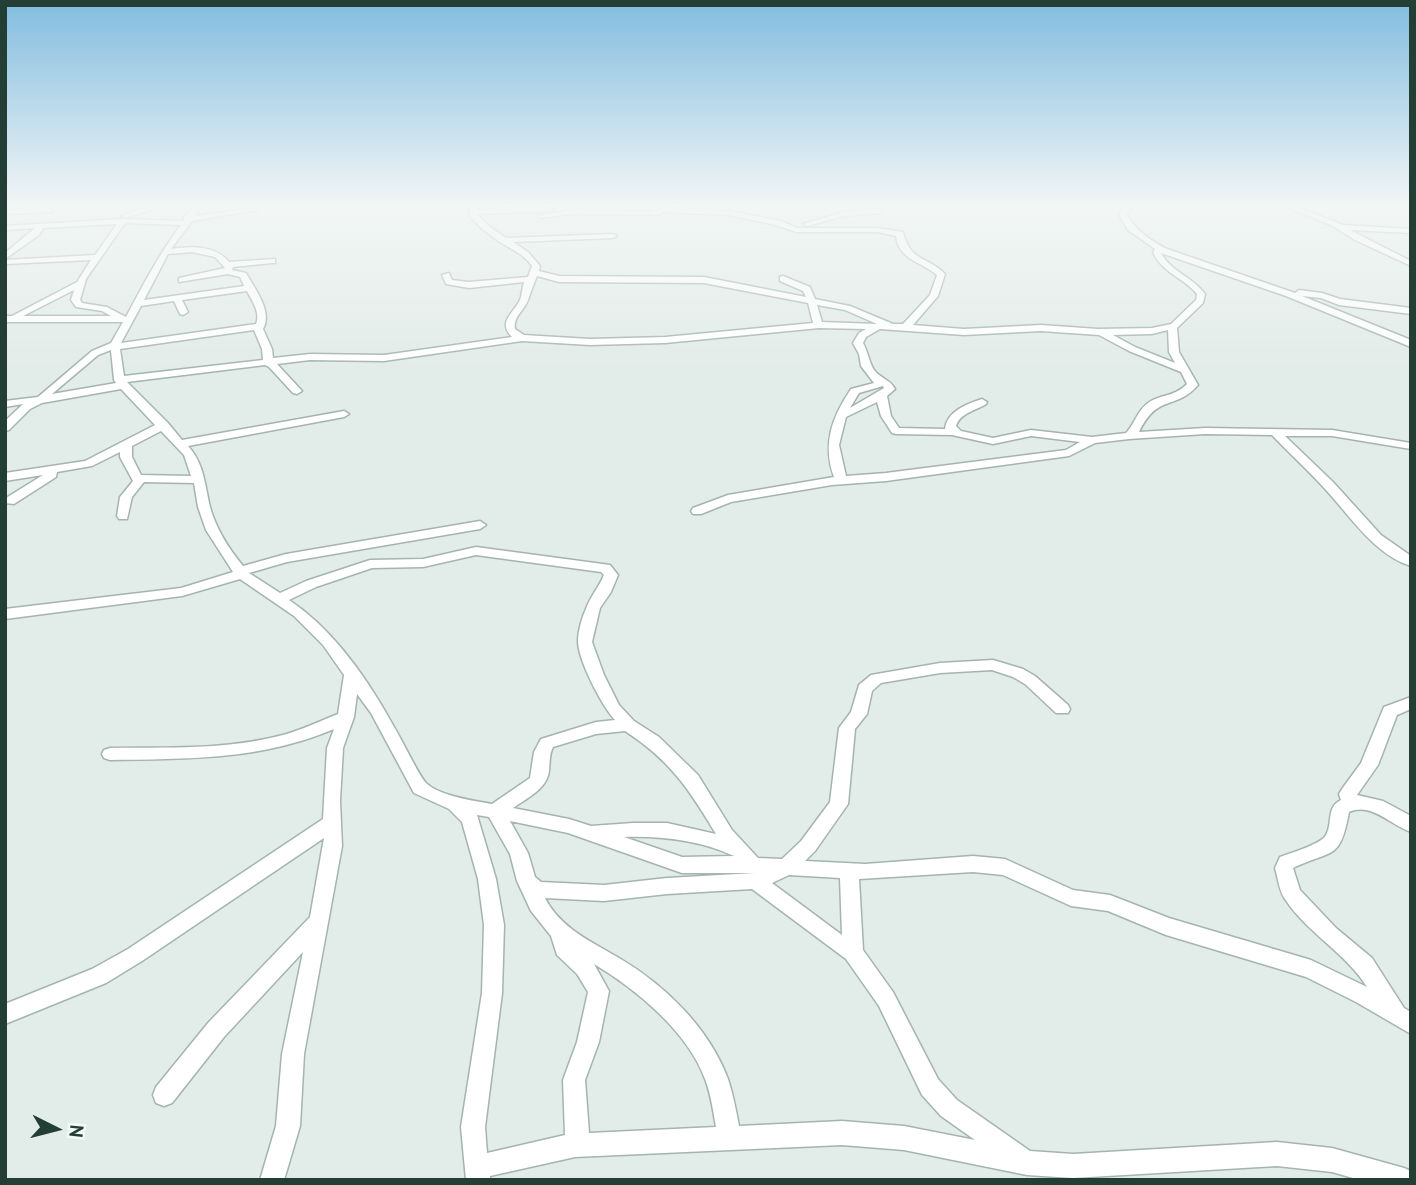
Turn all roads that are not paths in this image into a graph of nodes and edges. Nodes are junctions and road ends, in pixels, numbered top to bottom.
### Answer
1 (94, 262) edge
2 (159, 262) edge
3 (224, 262) edge
4 (264, 262) edge
5 (534, 262) edge
6 (921, 262) edge
7 (1163, 262) edge
8 (1200, 262) edge
9 (228, 268) junction
10 (446, 275) dead end
11 (533, 276) junction
12 (783, 279) dead end
13 (182, 280) dead end
14 (80, 284) junction
15 (250, 288) junction
16 (1289, 294) junction
17 (177, 299) junction
18 (813, 302) junction
19 (135, 304) junction
20 (183, 312) dead end
21 (1411, 312) edge
22 (11, 318) edge
23 (122, 320) junction
24 (819, 325) junction
25 (258, 327) junction
26 (877, 327) junction
27 (894, 327) junction
28 (906, 327) junction
29 (1172, 327) junction
30 (1101, 331) junction
31 (5, 332) edge
32 (522, 338) junction
33 (1411, 344) edge
34 (115, 346) junction
35 (270, 363) junction
36 (1186, 371) junction
37 (876, 378) junction
38 (121, 382) junction
39 (297, 391) dead end
40 (881, 395) junction
41 (41, 399) junction
42 (982, 402) dead end
43 (5, 404) edge
44 (344, 414) dead end
45 (841, 416) junction
46 (164, 425) junction
47 (5, 428) edge
48 (1275, 432) junction
49 (957, 433) junction
50 (1129, 436) junction
51 (1092, 440) junction
52 (181, 444) junction
53 (125, 446) junction
54 (1411, 446) edge
55 (60, 470) junction
56 (5, 477) edge
57 (137, 478) junction
58 (200, 480) junction
59 (841, 480) junction
60 (10, 501) dead end
61 (697, 511) dead end
62 (123, 516) dead end
63 (480, 525) dead end
64 (1411, 562) edge
65 (241, 572) junction
66 (279, 599) junction
67 (6, 614) edge
68 (352, 673) junction
69 (1411, 703) edge
70 (1062, 709) dead end
71 (346, 717) junction
72 (628, 725) junction
73 (110, 754) dead end
74 (1350, 803) junction
75 (454, 804) junction
76 (495, 811) junction
77 (333, 822) junction
78 (1411, 825) edge
79 (587, 832) junction
80 (750, 866) junction
81 (784, 869) junction
82 (849, 871) junction
83 (531, 887) junction
84 (320, 920) junction
85 (559, 932) junction
86 (853, 953) junction
87 (5, 1014) edge
88 (1404, 1020) edge
89 (164, 1095) dead end
90 (730, 1138) junction
91 (575, 1145) junction
92 (1027, 1163) junction
93 (478, 1173) edge
94 (272, 1180) edge
95 (1404, 1180) edge

1 - 14 street
2 - 19 street
3 - 9 street
4 - 9 street
5 - 11 street
6 - 28 street
7 - 29 street
8 - 16 street
9 - 13 street
9 - 15 street
10 - 11 street
11 - 18 street
11 - 32 street
12 - 18 street
14 - 22 street
14 - 23 street
15 - 17 street
15 - 25 street
16 - 21 street
16 - 33 street
17 - 19 street
17 - 20 street
18 - 24 street
18 - 27 street
19 - 23 street
22 - 23 street
22 - 31 street
23 - 34 street
24 - 26 street
24 - 32 street
25 - 34 street
25 - 35 street
26 - 27 street
26 - 37 street
27 - 28 street
28 - 30 street
29 - 30 street
29 - 36 street
30 - 36 street
32 - 35 street
34 - 38 street
34 - 41 street
35 - 38 street
35 - 39 street
36 - 50 street
37 - 40 street
37 - 45 street
38 - 41 street
38 - 46 street
40 - 45 street
40 - 49 street
41 - 43 street
41 - 47 street
42 - 49 street
44 - 52 street
45 - 59 street
46 - 52 street
46 - 53 street
48 - 50 street
48 - 54 street
48 - 64 street
49 - 51 street
50 - 51 street
51 - 59 street
52 - 58 street
53 - 55 street
53 - 57 street
55 - 56 street
55 - 60 street
57 - 58 street
57 - 62 street
58 - 65 street
59 - 61 street
63 - 65 street
65 - 66 street
65 - 67 street
66 - 68 street
66 - 72 street
68 - 71 street
68 - 75 street
69 - 74 street
70 - 81 street
71 - 73 street
71 - 77 street
72 - 76 street
72 - 80 street
74 - 78 street
74 - 88 street
75 - 76 street
75 - 93 street
76 - 79 street
76 - 83 street
77 - 84 street
77 - 87 street
79 - 80 street
79 - 80 street
80 - 81 street
80 - 83 street
80 - 86 street
81 - 82 street
82 - 86 street
82 - 88 street
83 - 85 street
84 - 89 street
84 - 94 street
85 - 90 street
85 - 91 street
86 - 92 street
90 - 91 street
90 - 92 street
91 - 93 street
92 - 95 street

